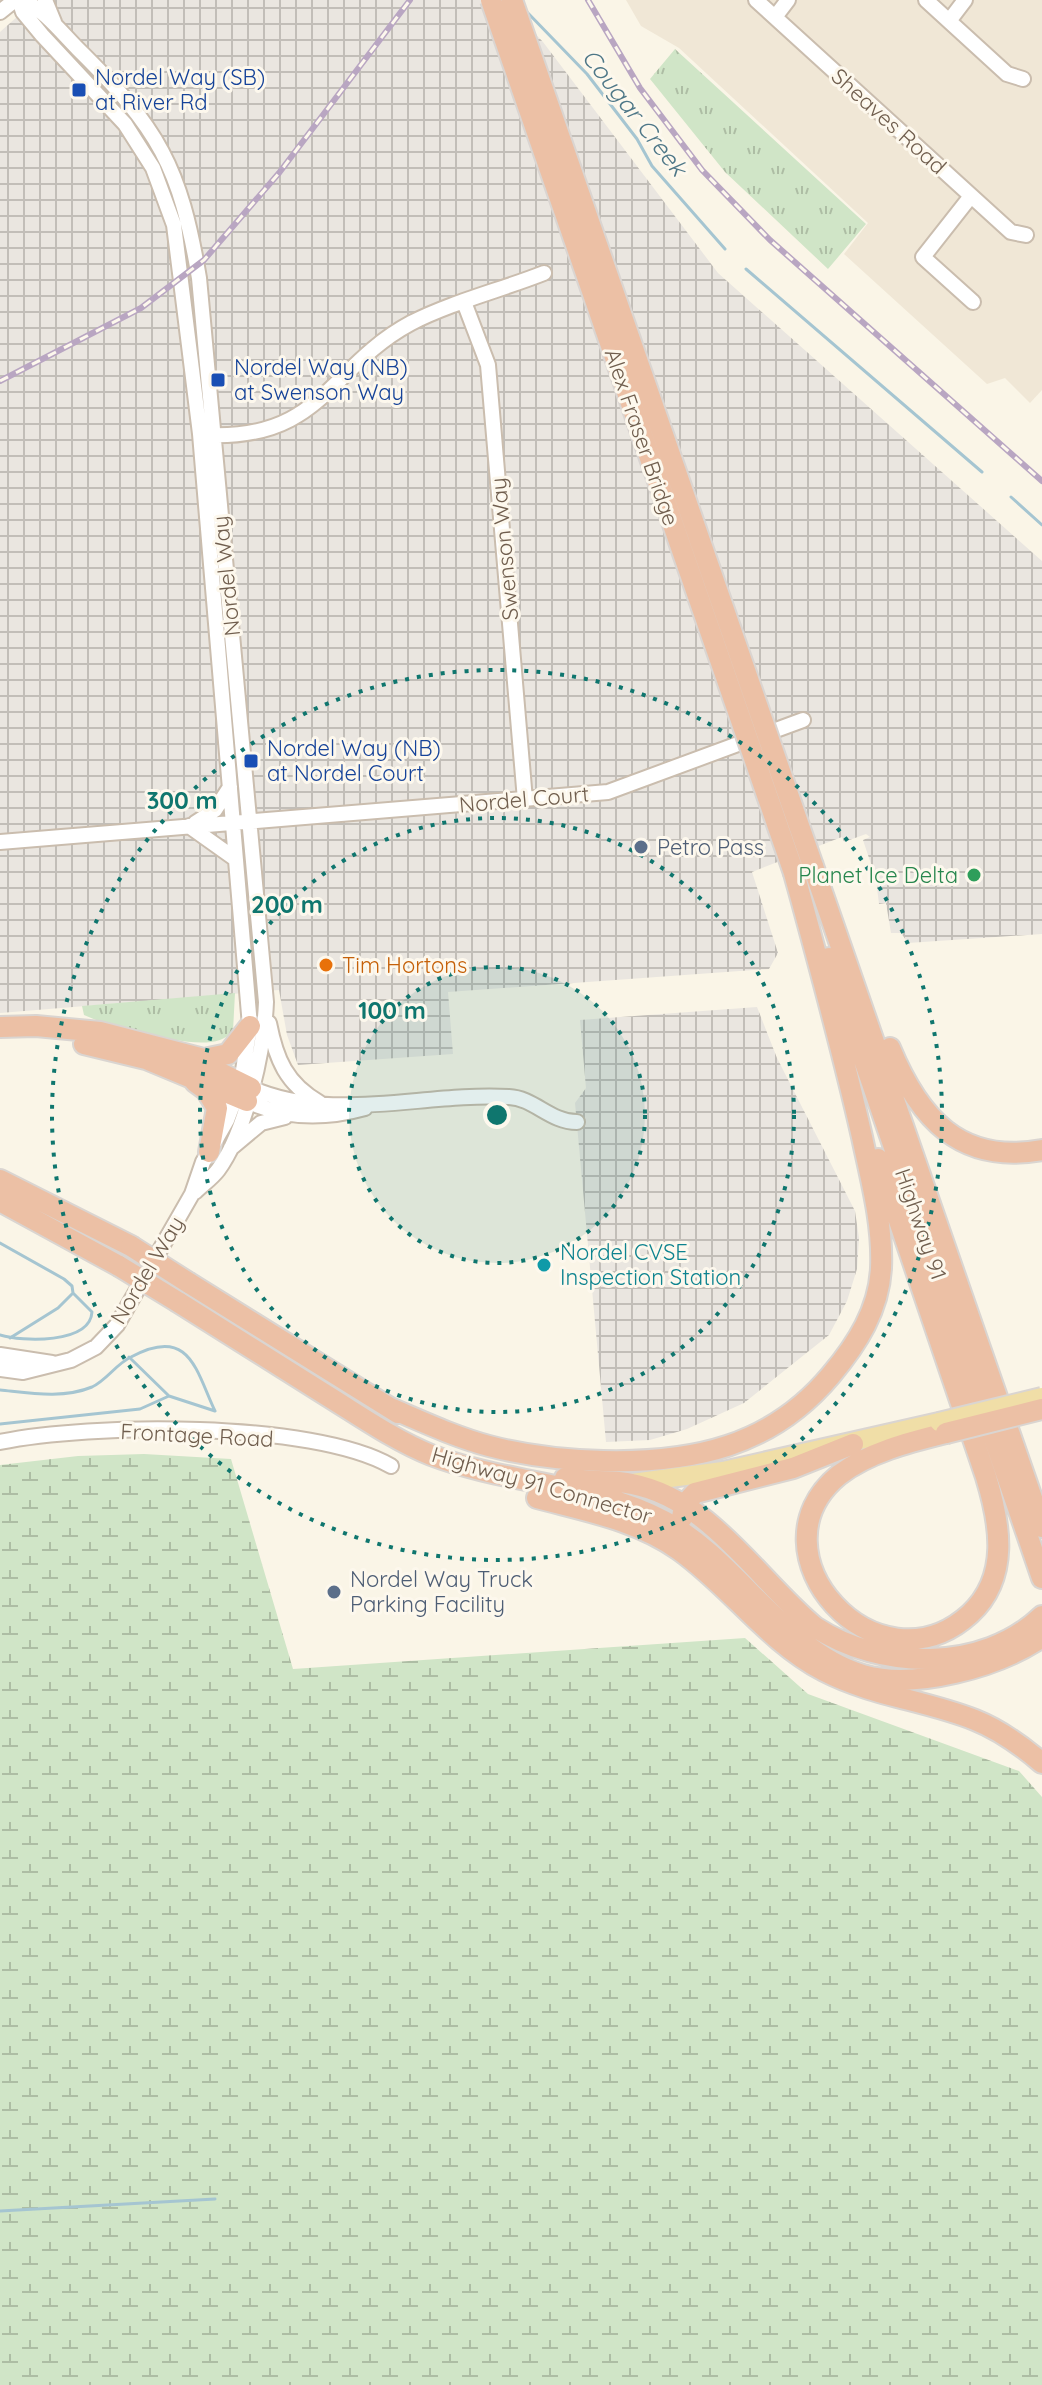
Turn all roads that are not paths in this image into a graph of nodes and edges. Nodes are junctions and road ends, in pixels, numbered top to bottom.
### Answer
1 (19, 0) edge
2 (45, 0) edge
3 (491, 0) edge
4 (512, 0) edge
5 (756, 0) edge
6 (788, 0) edge
7 (926, 0) edge
8 (965, 0) edge
9 (0, 12) edge
10 (775, 17) junction
11 (949, 21) junction
12 (58, 29) junction
13 (1023, 79) dead end
14 (138, 143) junction
15 (971, 196) junction
16 (187, 216) junction
17 (1026, 235) dead end
18 (544, 273) dead end
19 (464, 302) junction
20 (973, 302) dead end
21 (207, 435) junction
22 (803, 720) dead end
23 (230, 787) junction
24 (525, 800) junction
25 (248, 821) junction
26 (232, 822) junction
27 (188, 826) junction
28 (0, 842) edge
29 (234, 858) junction
30 (804, 870) junction
31 (821, 889) junction
32 (266, 1002) junction
33 (250, 1026) junction
34 (0, 1027) edge
35 (0, 1040) edge
36 (845, 1061) junction
37 (186, 1064) junction
38 (244, 1092) junction
39 (320, 1103) junction
40 (373, 1106) junction
41 (297, 1115) junction
42 (577, 1122) dead end
43 (1042, 1150) edge
44 (218, 1151) junction
45 (0, 1180) edge
46 (0, 1201) edge
47 (0, 1216) edge
48 (154, 1261) junction
49 (119, 1266) junction
50 (0, 1355) edge
51 (56, 1364) junction
52 (0, 1369) edge
53 (1042, 1397) edge
54 (388, 1407) junction
55 (1042, 1409) edge
56 (943, 1428) junction
57 (0, 1442) edge
58 (853, 1444) junction
59 (431, 1454) junction
60 (391, 1466) dead end
61 (630, 1483) junction
62 (684, 1505) junction
63 (1042, 1527) edge
64 (684, 1534) junction
65 (1042, 1578) edge
66 (1042, 1616) edge
67 (1032, 1638) edge
68 (865, 1676) junction
69 (1042, 1754) edge
70 (1042, 1763) edge

1 - 9 street
1 - 12 street, Nordel Way
1 - 14 street, Nordel Way
2 - 12 street
3 - 30 highway, Alex Fraser Bridge, bridge
4 - 30 highway, Alex Fraser Bridge, bridge
5 - 10 street, Sheaves Road
6 - 10 street
7 - 11 street
8 - 11 street
10 - 15 street, Sheaves Road
11 - 13 street
12 - 16 street, Nordel Way
14 - 16 street
14 - 21 street, Nordel Way
15 - 17 street, Sheaves Road
15 - 20 street
16 - 21 street, Nordel Way
18 - 19 street
19 - 21 street
19 - 24 street, Swenson Way
21 - 23 street, Nordel Way
21 - 25 street, Nordel Way
22 - 24 street, Nordel Court
23 - 26 street, Nordel Way
23 - 27 street
24 - 25 street, Nordel Court
25 - 26 street, Nordel Court
25 - 32 street, Nordel Way
26 - 27 street, Nordel Court
26 - 29 street, Nordel Way
27 - 28 street, Nordel Court
27 - 29 street
29 - 33 street, Nordel Way
30 - 31 highway, Highway 91
30 - 36 highway
30 - 65 highway, Highway 91
31 - 43 highway
31 - 63 highway, Highway 91
32 - 38 street, Nordel Way
32 - 39 street
33 - 37 highway
33 - 38 street, Nordel Way
34 - 37 highway
35 - 37 highway
36 - 54 highway
36 - 56 highway
37 - 38 highway
37 - 44 highway
38 - 39 street
38 - 41 street
38 - 44 street, Nordel Way
39 - 40 street
40 - 41 street
40 - 42 street
41 - 44 street
44 - 48 street, Nordel Way
45 - 48 highway, Highway 91 Connector, bridge
46 - 49 highway, Highway 91 Connector
47 - 49 highway
48 - 51 street, Nordel Way
48 - 54 highway, Highway 91 Connector, bridge
49 - 59 highway, Highway 91 Connector, bridge
50 - 51 street
51 - 52 street, Nordel Way
53 - 56 main road, Highway 91 Connector, bridge
54 - 61 highway, Highway 91 Connector
55 - 56 highway, bridge
56 - 58 main road, Highway 91 Connector
57 - 60 street, Frontage Road
58 - 61 main road, Highway 91 Connector
58 - 62 highway
59 - 64 highway, Highway 91 Connector
59 - 70 highway
61 - 62 highway
62 - 64 highway
62 - 67 highway
64 - 68 highway, Highway 91 Connector
66 - 67 highway
67 - 68 highway, Highway 91 Connector
68 - 69 highway

